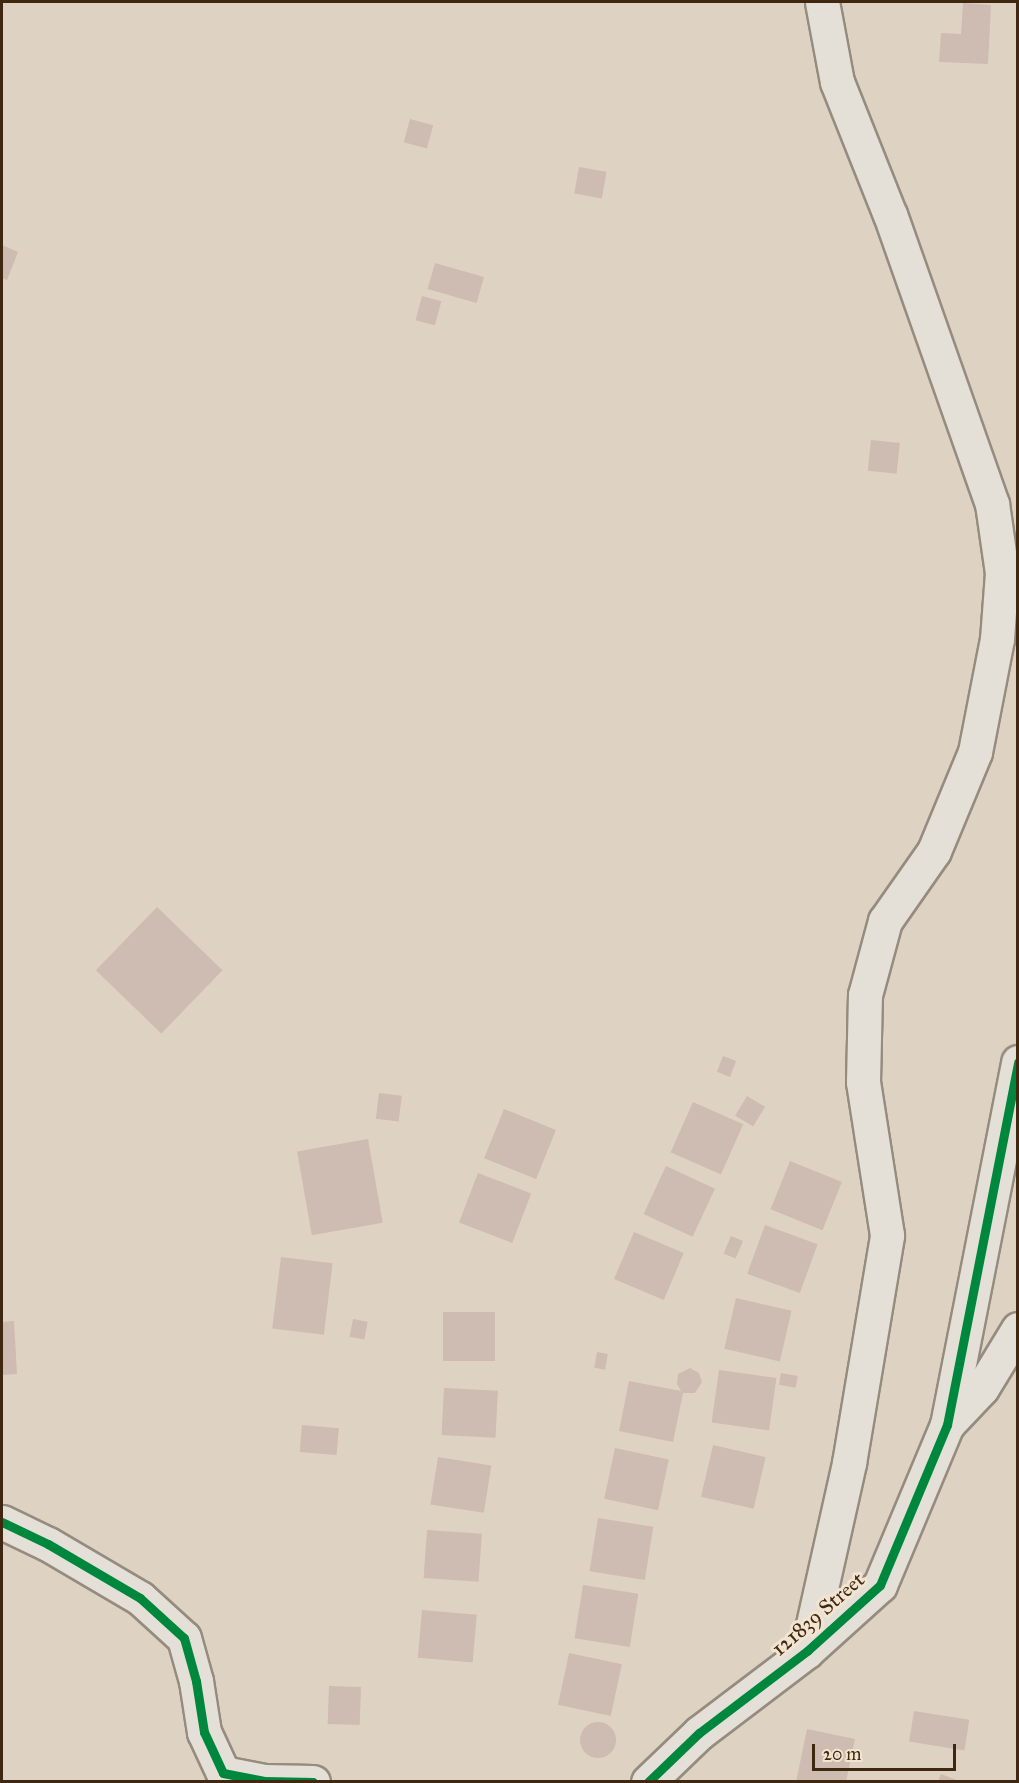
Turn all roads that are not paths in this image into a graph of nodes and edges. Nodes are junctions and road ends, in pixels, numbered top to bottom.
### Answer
1 (822, 2) edge
2 (1017, 1062) edge
3 (1017, 1329) edge
4 (948, 1425) junction
5 (2, 1522) edge
6 (807, 1651) junction
7 (313, 1782) edge
8 (648, 1782) edge

1 - 6 street
2 - 4 street
3 - 4 street
4 - 6 street, 121839 Street
5 - 7 street
6 - 8 street, 121839 Street

